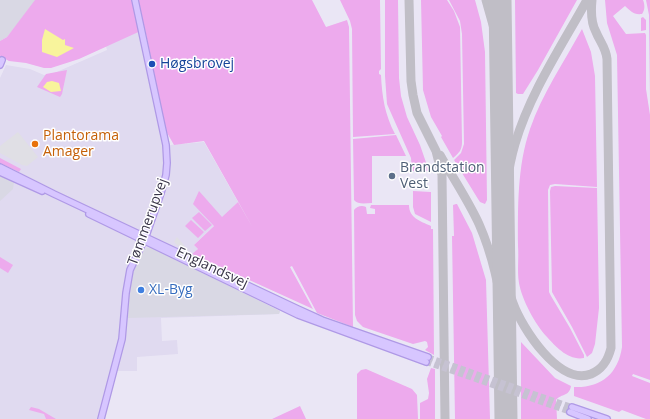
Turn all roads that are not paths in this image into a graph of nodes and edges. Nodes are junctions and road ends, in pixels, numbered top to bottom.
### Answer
1 (135, 0) edge
2 (0, 167) edge
3 (0, 172) edge
4 (145, 239) junction
5 (427, 360) tunnel mouth
6 (101, 419) edge
7 (588, 419) edge
8 (607, 419) edge

1 - 4 main road, Tømmerupvej
2 - 4 main road, Englandsvej
3 - 4 main road, Englandsvej
4 - 5 main road, Englandsvej
4 - 6 main road, Tømmerupvej
7 - 8 main road

